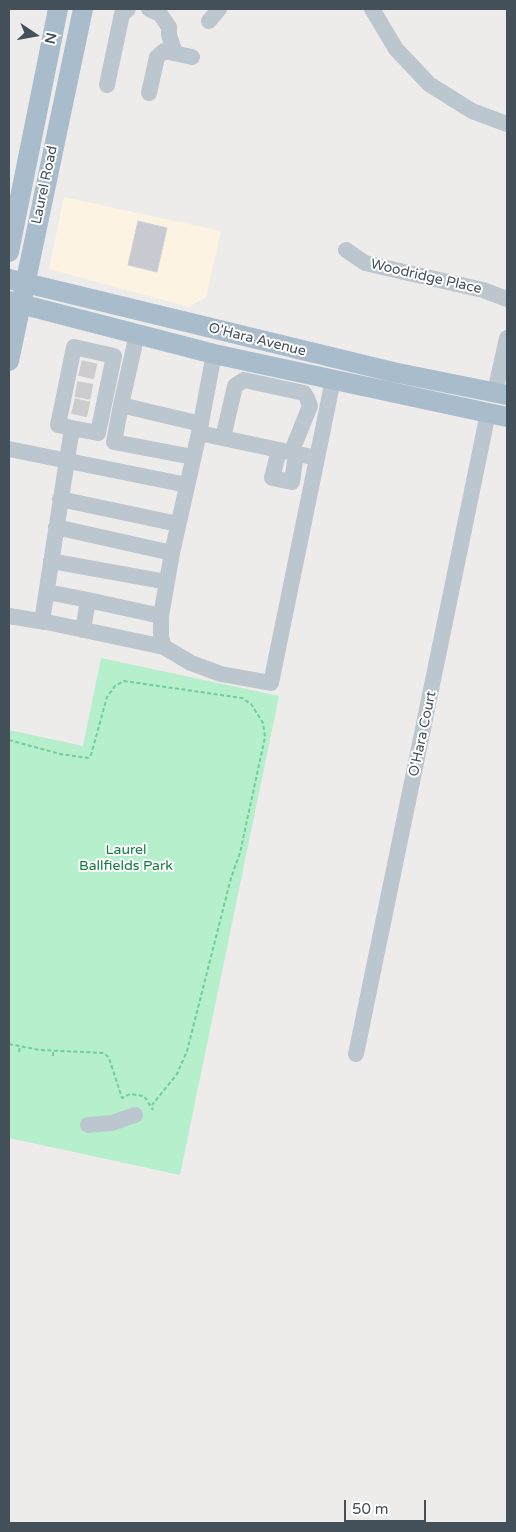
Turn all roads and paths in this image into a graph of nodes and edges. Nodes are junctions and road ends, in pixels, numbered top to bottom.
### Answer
1 (58, 9) edge
2 (82, 9) edge
3 (128, 9) edge
4 (372, 9) edge
5 (151, 10) edge
6 (176, 53) junction
7 (192, 57) dead end
8 (107, 85) dead end
9 (149, 93) dead end
10 (507, 124) edge
11 (346, 250) dead end
12 (9, 252) edge
13 (17, 281) edge
14 (507, 299) edge
15 (15, 303) edge
16 (136, 334) junction
17 (507, 338) edge
18 (214, 354) junction
19 (9, 361) edge
20 (333, 380) junction
21 (501, 394) edge
22 (112, 398) junction
23 (498, 415) edge
24 (72, 428) junction
25 (200, 428) junction
26 (223, 438) junction
27 (9, 449) edge
28 (289, 452) junction
29 (194, 457) junction
30 (317, 458) junction
31 (66, 460) junction
32 (187, 485) junction
33 (60, 499) junction
34 (178, 524) junction
35 (56, 528) junction
36 (172, 553) junction
37 (51, 561) junction
38 (167, 582) junction
39 (47, 592) junction
40 (88, 600) junction
41 (9, 616) edge
42 (161, 616) junction
43 (45, 622) junction
44 (83, 630) junction
45 (164, 647) junction
46 (9, 740) edge
47 (9, 1044) edge
48 (20, 1046) junction
49 (53, 1050) junction
50 (88, 1051) junction
51 (19, 1052) dead end
52 (356, 1054) dead end
53 (53, 1056) dead end
54 (88, 1056) dead end
55 (152, 1105) junction
56 (153, 1110) dead end
57 (135, 1115) dead end
58 (88, 1125) dead end

1 - 12 main road, Laurel Road
2 - 13 main road, Laurel Road
3 - 8 street
4 - 10 street
5 - 6 street
6 - 7 street
6 - 9 street
11 - 14 street, Woodridge Place
13 - 15 main road, Laurel Road
13 - 21 main road, O'Hara Avenue
15 - 16 main road, O'Hara Avenue
15 - 19 main road, Laurel Road
16 - 18 main road, O'Hara Avenue
16 - 22 street
17 - 21 street
18 - 20 main road, O'Hara Avenue
18 - 25 street
20 - 23 main road, O'Hara Avenue
20 - 30 street
22 - 24 street
22 - 24 street
22 - 25 street
22 - 29 street
23 - 52 street, O'Hara Court
24 - 31 street
25 - 26 street
25 - 29 street
26 - 28 street
26 - 28 street
27 - 31 street
28 - 30 street
29 - 32 street
30 - 45 street
31 - 32 street
31 - 33 street
32 - 34 street
33 - 34 street
33 - 35 street
34 - 36 street
35 - 36 street
35 - 37 street
36 - 38 street
37 - 38 street
37 - 39 street
38 - 42 street
39 - 40 street
39 - 43 street
40 - 42 street
40 - 44 street
41 - 43 street
42 - 45 street
43 - 44 street
44 - 45 street
46 - 55 path
47 - 48 path
48 - 49 path
48 - 51 path
49 - 50 path
49 - 53 path
50 - 54 path
50 - 55 path
55 - 56 path
57 - 58 street

